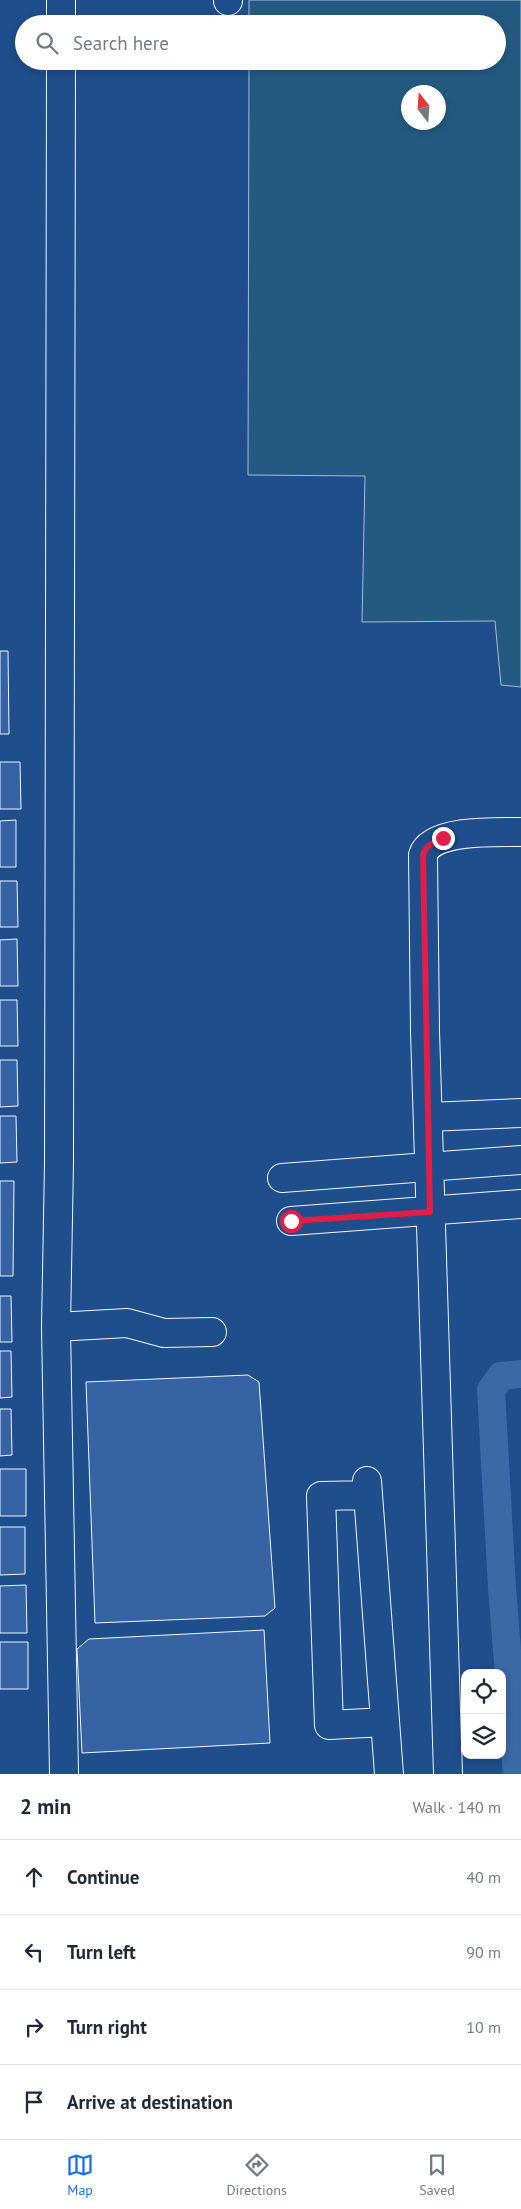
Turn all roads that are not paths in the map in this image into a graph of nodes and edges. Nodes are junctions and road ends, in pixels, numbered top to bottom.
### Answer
1 (62, 0) edge
2 (61, 15) edge
3 (61, 70) edge
4 (521, 832) edge
5 (521, 1113) edge
6 (428, 1116) junction
7 (521, 1160) edge
8 (430, 1167) junction
9 (282, 1178) dead end
10 (521, 1204) edge
11 (430, 1212) junction
12 (291, 1221) dead end
13 (56, 1328) junction
14 (212, 1332) dead end
15 (385, 1722) junction
16 (64, 1774) edge
17 (389, 1774) edge
18 (448, 1774) edge

1 - 2 lane
3 - 13 lane
4 - 6 lane
5 - 6 lane
6 - 8 lane
7 - 8 lane
8 - 9 lane
8 - 11 lane
10 - 11 lane
11 - 12 lane
11 - 18 lane
13 - 14 lane
13 - 16 lane
15 - 15 lane
15 - 17 lane

